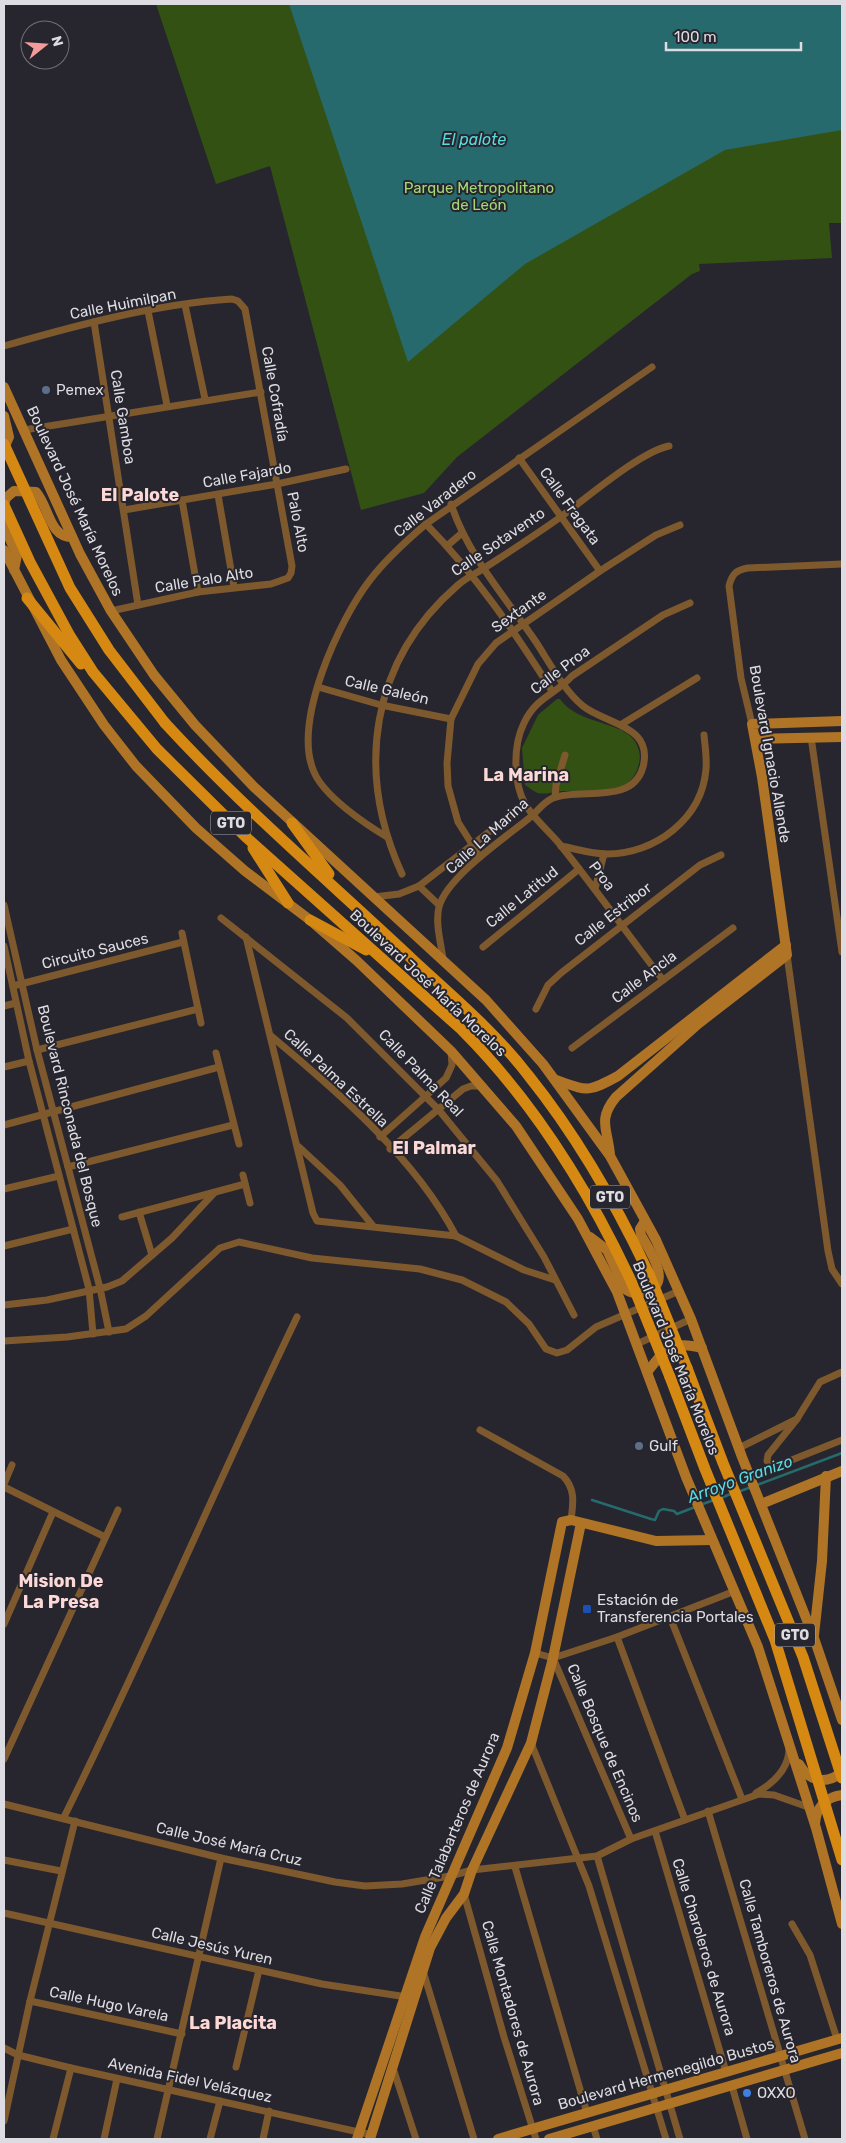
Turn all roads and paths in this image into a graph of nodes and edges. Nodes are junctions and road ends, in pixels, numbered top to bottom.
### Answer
1 (185, 305) junction
2 (245, 309) joint
3 (148, 312) junction
4 (94, 322) junction
5 (4, 346) edge
6 (652, 367) dead end
7 (4, 387) edge
8 (261, 392) junction
9 (205, 399) junction
10 (166, 405) junction
11 (4, 416) edge
12 (109, 416) junction
13 (24, 430) junction
14 (4, 446) edge
15 (669, 446) dead end
16 (518, 458) junction
17 (346, 469) dead end
18 (277, 484) junction
19 (218, 495) junction
20 (182, 500) junction
21 (4, 504) edge
22 (451, 504) junction
23 (124, 510) junction
24 (561, 517) junction
25 (426, 524) junction
26 (680, 525) dead end
27 (4, 526) edge
28 (462, 533) junction
29 (72, 537) junction
30 (448, 546) junction
31 (4, 550) edge
32 (842, 564) edge
33 (292, 566) joint
34 (484, 568) junction
35 (14, 570) junction
36 (600, 571) junction
37 (472, 576) junction
38 (234, 587) junction
39 (198, 592) junction
40 (27, 598) junction
41 (690, 602) dead end
42 (138, 605) junction
43 (111, 611) junction
44 (524, 624) junction
45 (514, 631) junction
46 (697, 678) dead end
47 (565, 684) junction
48 (318, 687) junction
49 (552, 691) junction
50 (381, 705) junction
51 (126, 712) junction
52 (451, 719) junction
53 (842, 721) edge
54 (622, 724) junction
55 (752, 724) junction
56 (704, 735) dead end
57 (842, 737) edge
58 (811, 738) junction
59 (756, 739) junction
60 (564, 755) dead end
61 (555, 797) junction
62 (525, 804) junction
63 (534, 814) junction
64 (292, 823) junction
65 (387, 837) junction
66 (247, 838) junction
67 (472, 846) junction
68 (562, 846) junction
69 (604, 854) junction
70 (721, 855) dead end
71 (480, 857) junction
72 (579, 869) junction
73 (402, 874) dead end
74 (419, 886) junction
75 (595, 889) junction
76 (343, 894) junction
77 (374, 897) junction
78 (288, 903) junction
79 (439, 905) junction
80 (4, 906) edge
81 (221, 918) dead end
82 (310, 920) junction
83 (621, 927) junction
84 (733, 928) dead end
85 (182, 933) dead end
86 (246, 937) junction
87 (183, 942) junction
88 (4, 946) edge
89 (483, 947) dead end
90 (786, 950) junction
91 (842, 952) edge
92 (384, 958) junction
93 (443, 959) junction
94 (663, 980) junction
95 (23, 984) junction
96 (13, 986) junction
97 (16, 1004) junction
98 (4, 1006) edge
99 (198, 1009) junction
100 (536, 1009) dead end
101 (201, 1023) dead end
102 (270, 1036) junction
103 (572, 1048) dead end
104 (37, 1050) junction
105 (451, 1051) junction
106 (216, 1053) dead end
107 (29, 1061) junction
108 (4, 1067) edge
109 (219, 1067) junction
110 (556, 1080) junction
111 (483, 1086) junction
112 (427, 1096) junction
113 (438, 1108) junction
114 (53, 1111) junction
115 (43, 1114) junction
116 (4, 1125) edge
117 (233, 1125) junction
118 (380, 1137) junction
119 (239, 1144) dead end
120 (298, 1147) junction
121 (390, 1149) junction
122 (610, 1156) junction
123 (68, 1167) junction
124 (242, 1175) dead end
125 (59, 1176) junction
126 (245, 1184) junction
127 (4, 1189) edge
128 (214, 1193) junction
129 (250, 1203) dead end
130 (139, 1212) junction
131 (122, 1216) dead end
132 (645, 1221) junction
133 (373, 1226) junction
134 (73, 1230) junction
135 (456, 1236) junction
136 (589, 1236) junction
137 (4, 1246) edge
138 (152, 1255) junction
139 (555, 1280) junction
140 (842, 1284) edge
141 (100, 1288) junction
142 (89, 1290) junction
143 (679, 1291) junction
144 (4, 1305) edge
145 (626, 1314) junction
146 (574, 1315) dead end
147 (297, 1317) dead end
148 (691, 1319) junction
149 (109, 1332) junction
150 (94, 1334) junction
151 (4, 1341) edge
152 (637, 1344) junction
153 (702, 1348) junction
154 (648, 1371) junction
155 (842, 1372) edge
156 (797, 1419) junction
157 (480, 1430) dead end
158 (842, 1440) edge
159 (740, 1452) junction
160 (12, 1464) dead end
161 (842, 1471) edge
162 (826, 1476) junction
163 (4, 1486) edge
164 (761, 1504) junction
165 (118, 1510) dead end
166 (53, 1512) junction
167 (576, 1521) junction
168 (105, 1537) junction
169 (712, 1540) junction
170 (735, 1591) junction
171 (670, 1617) junction
172 (4, 1624) edge
173 (617, 1637) junction
174 (814, 1638) junction
175 (535, 1653) junction
176 (553, 1658) junction
177 (842, 1720) edge
178 (786, 1732) junction
179 (531, 1743) junction
180 (792, 1756) junction
181 (4, 1758) edge
182 (842, 1774) edge
183 (818, 1780) junction
184 (842, 1795) edge
185 (751, 1796) junction
186 (742, 1799) junction
187 (825, 1802) junction
188 (4, 1804) edge
189 (808, 1808) junction
190 (708, 1811) junction
191 (64, 1817) junction
192 (685, 1820) junction
193 (76, 1821) junction
194 (816, 1828) junction
195 (654, 1831) junction
196 (631, 1839) junction
197 (597, 1856) junction
198 (221, 1858) junction
199 (579, 1859) junction
200 (4, 1860) edge
201 (842, 1860) edge
202 (514, 1867) junction
203 (472, 1870) junction
204 (61, 1871) junction
205 (450, 1876) junction
206 (464, 1894) junction
207 (4, 1913) edge
208 (48, 1924) junction
209 (792, 1924) dead end
210 (842, 1924) edge
211 (620, 1934) junction
212 (607, 1939) junction
213 (200, 1957) junction
214 (259, 1970) junction
215 (423, 1971) junction
216 (404, 1996) junction
217 (415, 1999) junction
218 (30, 2001) junction
219 (182, 2034) junction
220 (840, 2039) edge
221 (4, 2048) edge
222 (18, 2055) junction
223 (781, 2056) junction
224 (842, 2056) edge
225 (236, 2067) dead end
226 (71, 2068) junction
227 (393, 2068) junction
228 (785, 2070) junction
229 (726, 2072) junction
230 (117, 2079) junction
231 (732, 2086) junction
232 (169, 2090) junction
233 (664, 2090) junction
234 (652, 2094) junction
235 (220, 2101) junction
236 (669, 2104) junction
237 (656, 2107) junction
238 (269, 2111) junction
239 (587, 2113) junction
240 (4, 2121) edge
241 (593, 2126) junction
242 (534, 2134) edge
243 (359, 2136) edge
244 (371, 2137) edge
245 (53, 2139) edge
246 (104, 2139) edge
247 (158, 2139) edge
248 (210, 2139) edge
249 (263, 2139) edge
250 (416, 2139) edge
251 (474, 2139) edge
252 (498, 2139) edge
253 (549, 2139) edge
254 (597, 2139) edge
255 (666, 2139) edge
256 (680, 2139) edge
257 (747, 2139) edge
258 (805, 2139) edge

1 - 2 street, Calle Huimilpan
1 - 3 street, Calle Huimilpan
1 - 9 street
2 - 8 street, Calle Cofradía
3 - 4 street, Calle Huimilpan
3 - 10 street
4 - 5 street, Calle Huimilpan
4 - 12 street, Calle Gamboa
6 - 16 street, Calle Varadero
7 - 13 street, Boulevard José María Morelos
8 - 9 street
8 - 18 street, Calle Cofradía
9 - 10 street
10 - 12 street
11 - 14 street
12 - 13 street
12 - 23 street, Calle Gamboa
13 - 29 street, Boulevard José María Morelos
14 - 76 main road, Boulevard José María Morelos / GTO, bridge
15 - 24 street, Calle Sotavento
16 - 22 street, Calle Varadero
16 - 24 street, Calle Fragata
17 - 18 street, Calle Fajardo
18 - 19 street, Calle Fajardo
18 - 33 street, Palo Alto
19 - 20 street, Calle Fajardo
19 - 38 street
20 - 23 street, Calle Fajardo
20 - 39 street
21 - 29 street
21 - 51 main road, Boulevard José María Morelos / GTO
22 - 25 street, Calle Varadero
22 - 28 street, Calle La Marina
23 - 42 street, Calle Gamboa
24 - 34 street, Calle Sotavento
24 - 36 street, Calle Fragata
25 - 30 street
25 - 48 street, Calle Varadero
26 - 36 street, Sextante
27 - 35 street
28 - 30 street
28 - 34 street, Calle La Marina
29 - 43 street, Boulevard José María Morelos
30 - 37 street
31 - 35 street, Boulevard José María Morelos
32 - 55 street, Boulevard Ignacio Allende
33 - 38 street, Calle Palo Alto
34 - 37 street, Calle Sotavento
34 - 44 street, Calle La Marina
35 - 40 street, Boulevard José María Morelos
36 - 44 street, Sextante
37 - 45 street
37 - 50 street, Calle Sotavento
38 - 39 street, Calle Palo Alto
39 - 42 street, Calle Palo Alto
40 - 51 main road
40 - 78 street, Boulevard José María Morelos
41 - 47 street, Calle Proa
42 - 43 street, Calle Palo Alto
43 - 64 street, Boulevard José María Morelos
44 - 45 street, Sextante
44 - 47 street, Calle La Marina
45 - 49 street
45 - 52 street, Sextante
46 - 54 street
47 - 49 street, Calle Proa
47 - 54 street, Calle La Marina
48 - 50 street, Calle Galeón
48 - 65 street, Calle Varadero
49 - 62 street, Calle Proa
50 - 52 street, Calle Galeón
50 - 65 street, Calle Sotavento
51 - 66 main road, Boulevard José María Morelos / GTO
52 - 67 street, Sextante
53 - 55 street
54 - 61 street, Calle La Marina
55 - 59 street, Boulevard Ignacio Allende
56 - 69 street
57 - 58 street
58 - 59 street
58 - 91 street
59 - 90 street, Boulevard Ignacio Allende
60 - 61 street
61 - 63 street, Calle La Marina
62 - 63 street
62 - 67 street, Calle La Marina
63 - 68 street, Proa
63 - 71 street, Calle La Marina
64 - 76 main road
64 - 77 street, Boulevard José María Morelos
65 - 73 street, Calle Sotavento
66 - 78 main road
66 - 92 main road, Boulevard José María Morelos / GTO
67 - 71 street, Sextante
67 - 74 street, Calle La Marina
68 - 69 street
68 - 72 street, Proa
69 - 75 street
70 - 83 street, Calle Estribor
71 - 79 street, Calle La Marina
72 - 75 street, Proa
72 - 89 street, Calle Latitud
74 - 77 street, Calle La Marina
74 - 79 street
75 - 83 street, Proa
76 - 182 main road, Boulevard José María Morelos / GTO, bridge
77 - 93 street, Boulevard José María Morelos
78 - 82 street, Boulevard José María Morelos
79 - 93 street
80 - 95 street, Boulevard Rinconada del Bosque
81 - 86 street, Calle Palma Real
82 - 92 main road
82 - 105 street, Boulevard José María Morelos
83 - 94 street, Proa
83 - 100 street, Calle Estribor
84 - 94 street, Calle Ancla
85 - 87 street
86 - 102 street
86 - 112 street, Calle Palma Real
87 - 95 street, Circuito Sauces
87 - 99 street
88 - 96 street, Boulevard Rinconada del Bosque
90 - 110 street
90 - 122 street
90 - 140 street, Boulevard Ignacio Allende
92 - 183 main road, Boulevard José María Morelos / GTO, bridge
93 - 110 street, Boulevard José María Morelos
94 - 103 street, Calle Ancla
95 - 96 street, Circuito Sauces
95 - 104 street, Boulevard Rinconada del Bosque
96 - 97 street, Boulevard Rinconada del Bosque
97 - 98 street
97 - 107 street, Boulevard Rinconada del Bosque
99 - 101 street
99 - 104 street
102 - 118 street, Calle Palma Estrella
102 - 120 street
104 - 114 street, Boulevard Rinconada del Bosque
105 - 111 street, Boulevard José María Morelos
105 - 112 street
106 - 109 street
107 - 108 street
107 - 115 street, Boulevard Rinconada del Bosque
109 - 114 street
109 - 117 street
110 - 122 street, Boulevard José María Morelos
111 - 113 street
111 - 136 street, Boulevard José María Morelos
112 - 113 street, Calle Palma Real
112 - 118 street
113 - 121 street
113 - 139 street, Calle Palma Real
114 - 115 street
114 - 123 street, Boulevard Rinconada del Bosque
115 - 116 street
115 - 125 street, Boulevard Rinconada del Bosque
117 - 119 street
117 - 123 street
118 - 121 street, Calle Palma Estrella
120 - 133 street
120 - 133 street
121 - 135 street, Calle Palma Estrella
122 - 132 street
123 - 141 street, Boulevard Rinconada del Bosque
124 - 126 street
125 - 127 street
125 - 134 street, Boulevard Rinconada del Bosque
126 - 128 street
126 - 129 street
128 - 130 street
128 - 138 street
130 - 131 street
130 - 138 street
132 - 136 street
132 - 143 street
133 - 135 street
134 - 137 street
134 - 142 street, Boulevard Rinconada del Bosque
135 - 139 street
136 - 145 street, Boulevard José María Morelos
138 - 141 street
139 - 146 street, Calle Palma Real
141 - 142 street
141 - 149 street, Boulevard Rinconada del Bosque
142 - 144 street
142 - 150 street, Boulevard Rinconada del Bosque
143 - 145 street
143 - 148 street
145 - 149 street
145 - 152 street, Boulevard José María Morelos
147 - 191 street
148 - 152 street
148 - 153 street
149 - 150 street
150 - 151 street
152 - 154 street, Boulevard José María Morelos
153 - 154 street
153 - 159 street
154 - 169 street, Boulevard José María Morelos
155 - 156 street
156 - 158 street
156 - 159 street
157 - 167 street
159 - 164 street
160 - 163 street
161 - 162 street
162 - 164 street
162 - 174 street
163 - 166 street
164 - 174 street
165 - 168 street
166 - 168 street
166 - 172 street
167 - 169 street
167 - 175 street, Calle Talabarteros de Aurora
167 - 176 street, Calle Talabarteros de Aurora
168 - 181 street
169 - 170 street, Boulevard José María Morelos
170 - 171 street
170 - 178 street, Boulevard José María Morelos
171 - 173 street
171 - 186 street
173 - 176 street
173 - 192 street
174 - 177 street
175 - 176 street
175 - 205 street, Calle Talabarteros de Aurora
176 - 179 street, Calle Talabarteros de Aurora
176 - 196 street, Calle Bosque de Encinos
178 - 180 street, Boulevard José María Morelos
178 - 185 street
179 - 199 street
179 - 203 street, Calle Talabarteros de Aurora
180 - 183 street
180 - 189 street, Boulevard José María Morelos
182 - 183 street
183 - 187 main road, Boulevard José María Morelos / GTO
184 - 187 street
185 - 186 street, Calle José María Cruz
185 - 189 street
186 - 190 street, Calle José María Cruz
187 - 194 street
187 - 201 main road, Boulevard José María Morelos / GTO
188 - 191 street, Calle José María Cruz
189 - 194 street, Boulevard José María Morelos
190 - 192 street, Calle José María Cruz
190 - 223 street, Calle Tamboreros de Aurora
191 - 193 street, Calle José María Cruz
192 - 195 street, Calle José María Cruz
193 - 198 street, Calle José María Cruz
193 - 204 street
194 - 210 street, Boulevard José María Morelos
195 - 196 street, Calle José María Cruz
195 - 229 street, Calle Charoleros de Aurora
196 - 197 street, Calle José María Cruz
197 - 199 street, Calle José María Cruz
197 - 211 street
198 - 205 street, Calle José María Cruz
198 - 213 street
199 - 202 street, Calle José María Cruz
199 - 212 street
200 - 204 street
202 - 203 street, Calle José María Cruz
202 - 239 street
203 - 205 street, Calle José María Cruz
203 - 206 street, Calle Talabarteros de Aurora
204 - 208 street
205 - 216 street, Calle Talabarteros de Aurora
206 - 215 street, Calle Talabarteros de Aurora
206 - 242 street, Calle Montadores de Aurora
207 - 208 street, Calle Jesús Yuren
208 - 213 street, Calle Jesús Yuren
208 - 218 street
209 - 220 street
211 - 212 street
211 - 233 street
212 - 234 street
213 - 214 street, Calle Jesús Yuren
213 - 219 street
214 - 216 street, Calle Jesús Yuren
214 - 225 street
215 - 217 street, Calle Talabarteros de Aurora
215 - 251 street
216 - 217 street, Calle Jesús Yuren
216 - 243 street, Calle Talabarteros de Aurora
217 - 227 street, Calle Talabarteros de Aurora
218 - 219 street, Calle Hugo Varela
218 - 222 street
219 - 232 street
220 - 223 street, Boulevard Hermenegildo Bustos
221 - 222 street, Avenida Fidel Velázquez
222 - 226 street, Avenida Fidel Velázquez
222 - 240 street
223 - 228 street, Calle Tamboreros de Aurora
223 - 229 street, Boulevard Hermenegildo Bustos
224 - 228 street, Boulevard Hermenegildo Bustos
226 - 230 street, Avenida Fidel Velázquez
226 - 245 street
227 - 244 street, Calle Talabarteros de Aurora
227 - 250 street
228 - 231 street, Boulevard Hermenegildo Bustos
228 - 258 street, Calle Tamboreros de Aurora
229 - 233 street, Boulevard Hermenegildo Bustos
230 - 232 street, Avenida Fidel Velázquez
230 - 246 street
231 - 236 street, Boulevard Hermenegildo Bustos
231 - 257 street
232 - 235 street, Avenida Fidel Velázquez
232 - 247 street
233 - 234 street, Boulevard Hermenegildo Bustos
233 - 236 street
234 - 237 street
234 - 239 street, Boulevard Hermenegildo Bustos
235 - 238 street, Avenida Fidel Velázquez
235 - 248 street
236 - 237 street, Boulevard Hermenegildo Bustos
236 - 256 street
237 - 241 street, Boulevard Hermenegildo Bustos
237 - 255 street
238 - 243 street, Avenida Fidel Velázquez
238 - 249 street
239 - 242 street, Boulevard Hermenegildo Bustos
241 - 253 street, Boulevard Hermenegildo Bustos
241 - 254 street
242 - 252 street, Boulevard Hermenegildo Bustos
243 - 244 street, Avenida Fidel Velázquez

